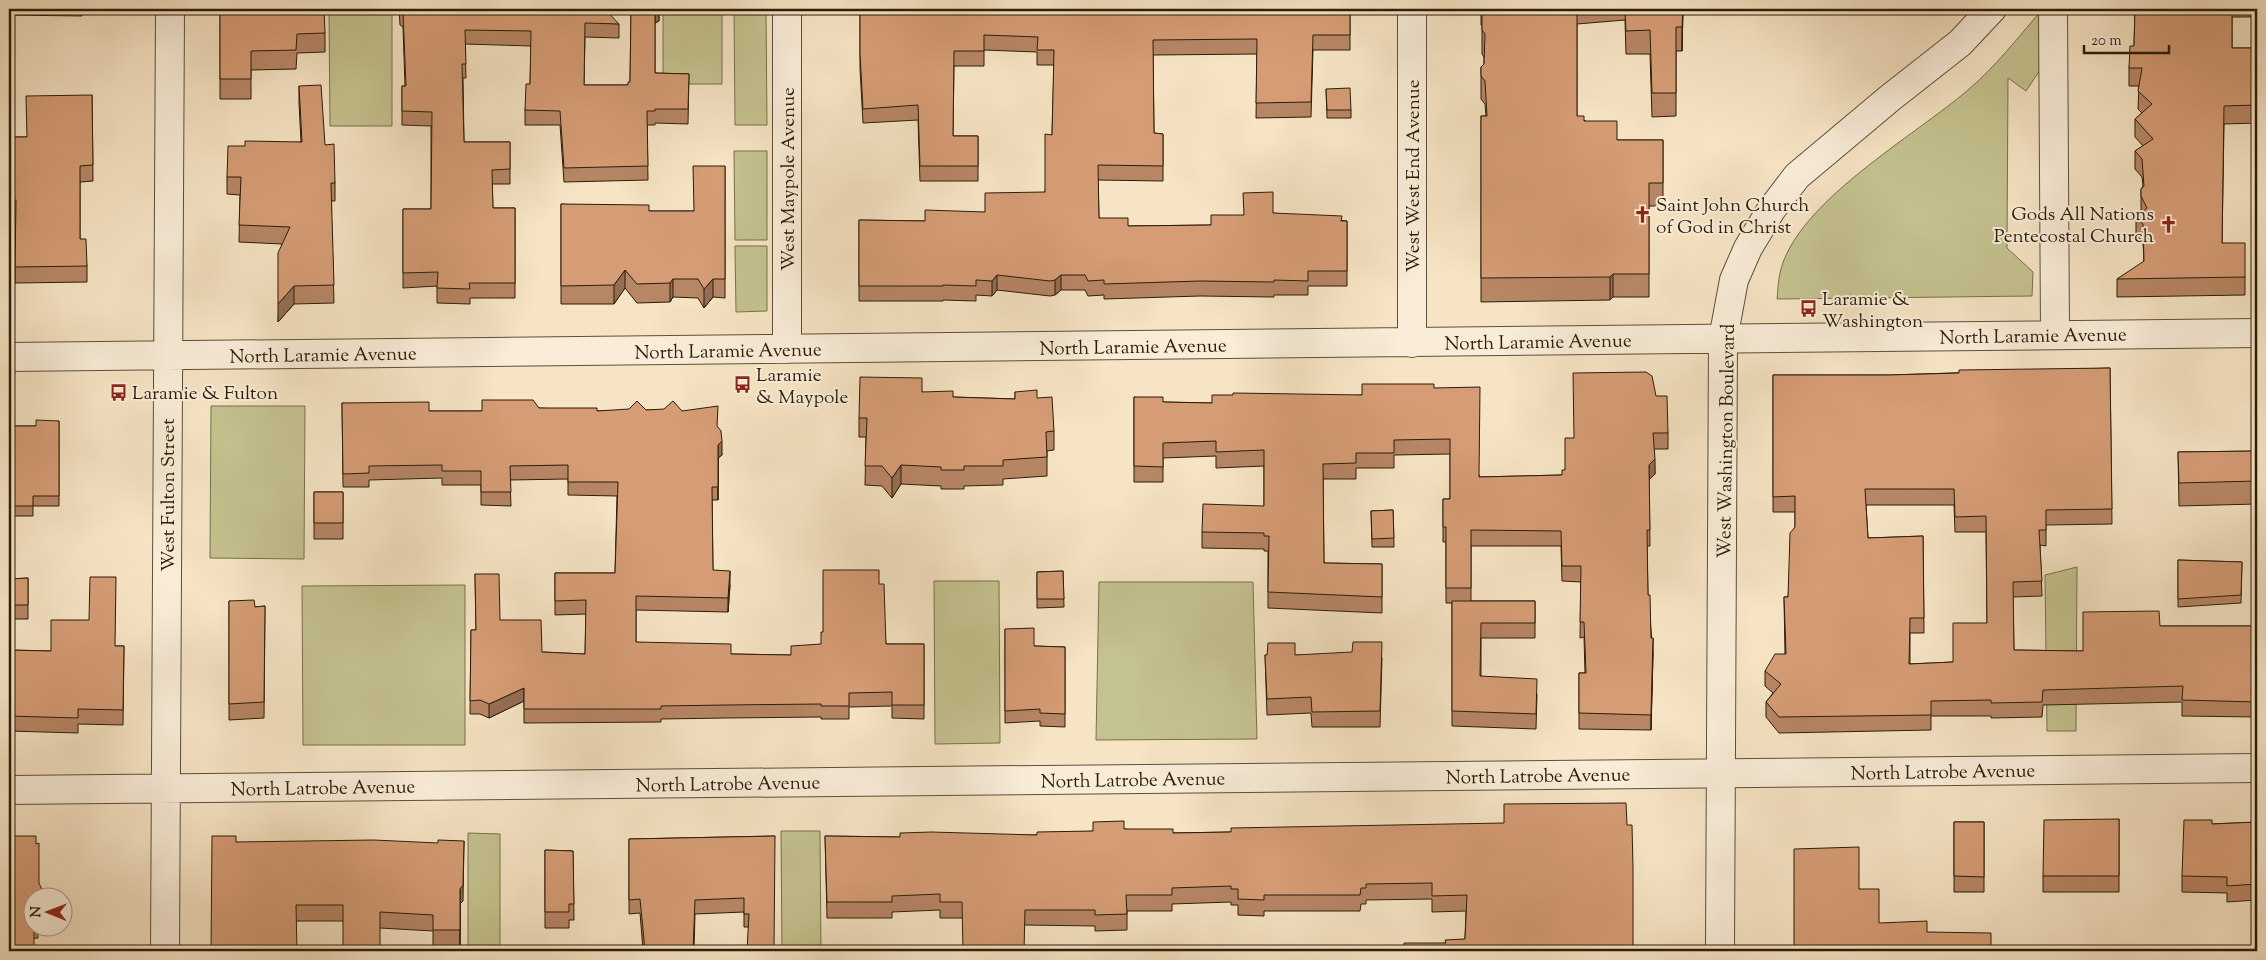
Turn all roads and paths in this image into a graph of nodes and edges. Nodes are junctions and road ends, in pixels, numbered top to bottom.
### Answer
1 (170, 9) edge
2 (787, 9) edge
3 (1412, 9) edge
4 (1992, 9) edge
5 (2053, 9) edge
6 (2257, 333) edge
7 (2055, 334) junction
8 (1723, 339) junction
9 (1412, 342) junction
10 (787, 349) junction
11 (168, 356) junction
12 (9, 357) edge
13 (2257, 768) edge
14 (1721, 773) junction
15 (165, 789) junction
16 (9, 790) edge
17 (165, 951) edge
18 (1720, 951) edge

1 - 11 street, West Fulton Street
2 - 10 street, West Maypole Avenue
3 - 9 street, West West End Avenue
4 - 8 street, West Washington Boulevard
5 - 7 street
6 - 7 street, North Laramie Avenue
7 - 8 street, North Laramie Avenue
8 - 9 street, North Laramie Avenue
8 - 14 street, West Washington Boulevard
9 - 10 street, North Laramie Avenue
10 - 11 street, North Laramie Avenue
11 - 12 street, North Laramie Avenue
11 - 15 street, West Fulton Street
13 - 14 street, North Latrobe Avenue
14 - 15 street, North Latrobe Avenue
14 - 18 street, West Washington Boulevard
15 - 16 street, North Latrobe Avenue
15 - 17 street, West Fulton Street

